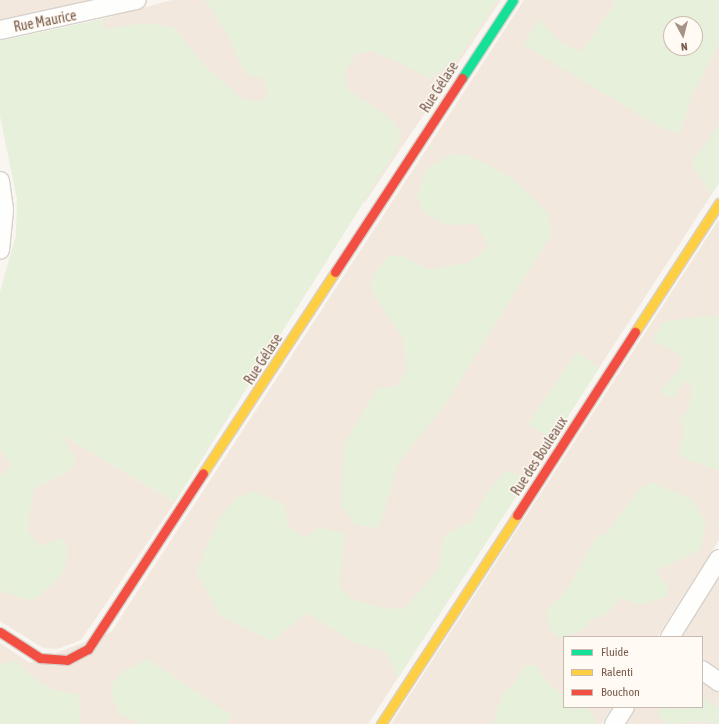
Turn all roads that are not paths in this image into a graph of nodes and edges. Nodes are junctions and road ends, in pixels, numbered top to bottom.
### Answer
1 (137, 0) edge
2 (513, 0) edge
3 (0, 30) edge
4 (0, 181) edge
5 (719, 203) edge
6 (0, 250) edge
7 (719, 559) edge
8 (0, 632) edge
9 (671, 636) edge
10 (703, 671) edge
11 (719, 682) edge
12 (624, 708) edge
13 (381, 724) edge
14 (614, 724) edge

1 - 3 street, Rue Maurice
2 - 8 street, Rue Gélase
4 - 6 street
5 - 13 street, Rue des Bouleaux
7 - 9 street
10 - 11 street
12 - 14 street

